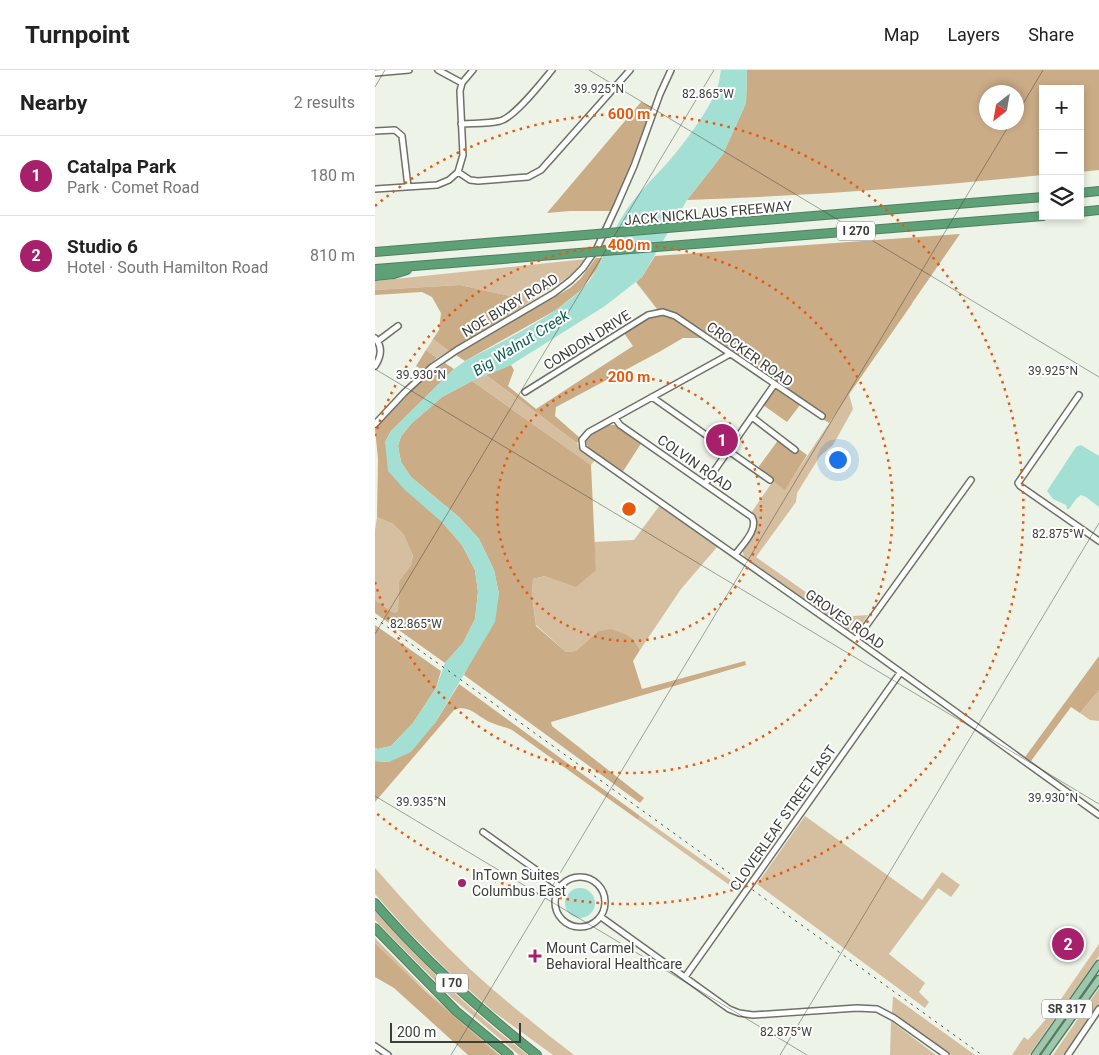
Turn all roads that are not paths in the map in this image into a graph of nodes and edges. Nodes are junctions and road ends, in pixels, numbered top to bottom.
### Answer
1 (409, 70) edge
2 (438, 70) edge
3 (473, 70) edge
4 (552, 70) edge
5 (630, 70) edge
6 (671, 70) edge
7 (375, 73) edge
8 (463, 82) junction
9 (461, 124) junction
10 (375, 131) edge
11 (458, 172) junction
12 (408, 187) junction
13 (375, 189) edge
14 (1099, 191) edge
15 (1084, 193) edge
16 (1039, 197) edge
17 (1099, 210) edge
18 (1084, 212) edge
19 (1039, 216) edge
20 (375, 251) edge
21 (418, 266) junction
22 (375, 269) edge
23 (375, 276) edge
24 (663, 312) joint
25 (398, 326) dead end
26 (376, 339) edge
27 (730, 354) junction
28 (375, 366) edge
29 (775, 385) junction
30 (525, 392) dead end
31 (1079, 395) dead end
32 (652, 397) junction
33 (822, 416) dead end
34 (615, 418) junction
35 (752, 418) junction
36 (375, 424) edge
37 (795, 450) dead end
38 (728, 451) junction
39 (770, 480) dead end
40 (971, 480) dead end
41 (705, 484) junction
42 (1099, 541) edge
43 (735, 555) junction
44 (856, 640) junction
45 (900, 673) junction
46 (1099, 815) edge
47 (483, 832) dead end
48 (560, 887) junction
49 (375, 902) edge
50 (601, 917) junction
51 (375, 928) edge
52 (1099, 964) edge
53 (685, 977) junction
54 (1099, 979) edge
55 (1099, 1010) edge
56 (375, 1046) edge
57 (388, 1055) edge
58 (509, 1055) edge
59 (537, 1055) edge
60 (946, 1055) edge
61 (1035, 1055) edge
62 (1045, 1055) edge
63 (1068, 1055) edge

1 - 7 street
2 - 8 street
3 - 8 street
4 - 9 street
5 - 11 street
6 - 36 street, NOE BIXBY ROAD
8 - 9 street
9 - 11 street
10 - 12 street
11 - 12 street
12 - 13 street
14 - 15 highway
16 - 20 highway, JACK NICKLAUS FREEWAY / I 270, bridge
17 - 18 highway
19 - 21 highway, JACK NICKLAUS FREEWAY / I 270, bridge
21 - 22 highway, JACK NICKLAUS FREEWAY / I 270
21 - 23 highway
24 - 27 street, CROCKER ROAD
24 - 30 street, CONDON DRIVE
25 - 26 street
26 - 28 street
27 - 29 street, CROCKER ROAD
27 - 32 street
29 - 33 street, CROCKER ROAD
29 - 35 street
31 - 42 street
32 - 34 street
32 - 38 street
34 - 41 street, COLVIN ROAD
34 - 43 street, GROVES ROAD
35 - 37 street
35 - 38 street
38 - 39 street
38 - 41 street
40 - 44 street
41 - 43 street, COLVIN ROAD
43 - 44 street, GROVES ROAD
44 - 45 street, GROVES ROAD
45 - 46 street, GROVES ROAD
45 - 53 street, CLOVERLEAF STREET EAST
47 - 48 street
48 - 50 street
48 - 50 street
49 - 59 highway, I 70
50 - 53 street
51 - 58 highway, I 70
52 - 61 main road, SR 317
53 - 60 street
54 - 62 main road, SR 317
55 - 63 street
56 - 57 street

